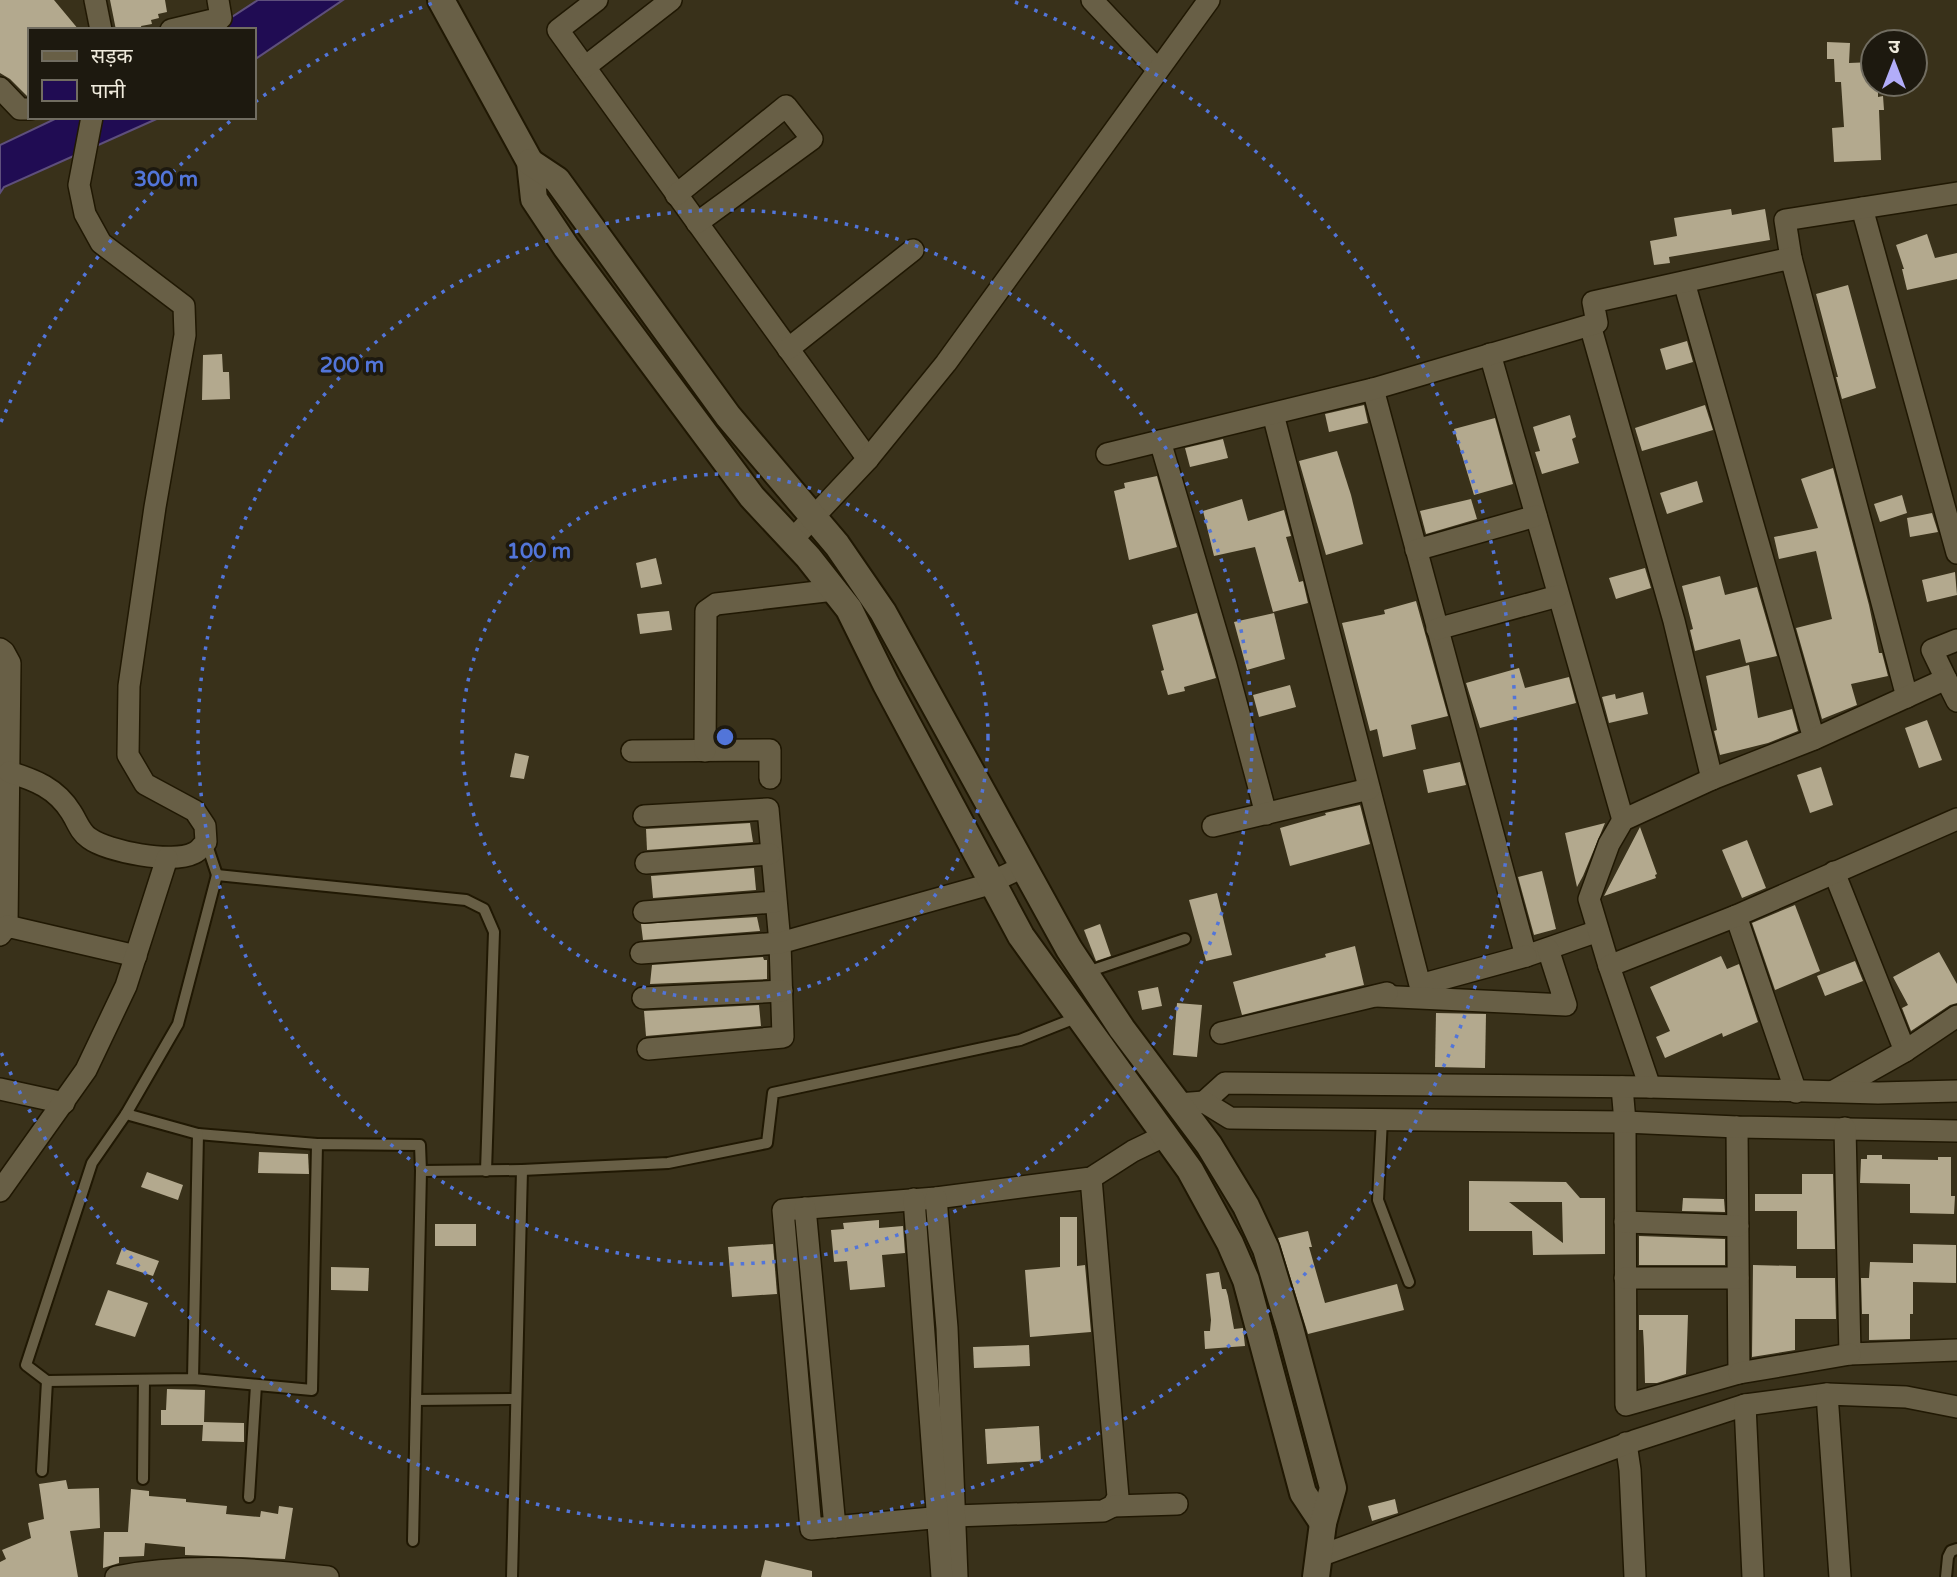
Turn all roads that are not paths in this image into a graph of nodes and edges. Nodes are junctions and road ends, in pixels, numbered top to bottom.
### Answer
1 (95, 0) edge
2 (218, 0) edge
3 (441, 0) edge
4 (597, 0) edge
5 (671, 0) edge
6 (1093, 0) edge
7 (1209, 0) edge
8 (101, 28) edge
9 (180, 28) edge
10 (585, 67) junction
11 (1158, 70) junction
12 (0, 88) edge
13 (28, 109) edge
14 (92, 119) edge
15 (530, 162) junction
16 (1957, 193) edge
17 (676, 195) junction
18 (1862, 208) junction
19 (697, 223) junction
20 (913, 250) dead end
21 (1791, 258) junction
22 (1684, 282) junction
23 (1590, 325) junction
24 (788, 349) junction
25 (1490, 354) junction
26 (1373, 389) junction
27 (1273, 414) junction
28 (1160, 441) junction
29 (1107, 454) dead end
30 (868, 459) junction
31 (1536, 516) junction
32 (814, 518) junction
33 (792, 540) junction
34 (1416, 550) junction
35 (1957, 553) edge
36 (834, 590) junction
37 (1558, 596) junction
38 (1437, 629) junction
39 (1957, 640) edge
40 (0, 649) edge
41 (1946, 679) junction
42 (1907, 697) junction
43 (1957, 701) edge
44 (1814, 739) junction
45 (632, 751) dead end
46 (705, 751) junction
47 (9, 772) junction
48 (770, 778) dead end
49 (1712, 779) junction
50 (1369, 789) junction
51 (1266, 814) junction
52 (645, 816) dead end
53 (1957, 819) edge
54 (1623, 820) junction
55 (1213, 826) dead end
56 (200, 848) junction
57 (770, 854) junction
58 (167, 858) junction
59 (646, 863) dead end
60 (1023, 867) junction
61 (1834, 872) junction
62 (217, 875) junction
63 (991, 882) junction
64 (775, 902) junction
65 (644, 912) dead end
66 (1736, 916) junction
67 (4, 930) edge
68 (1598, 931) junction
69 (1185, 939) dead end
70 (780, 943) junction
71 (1548, 949) junction
72 (641, 953) dead end
73 (1526, 956) junction
74 (136, 957) junction
75 (1609, 966) junction
76 (1084, 972) junction
77 (1420, 985) junction
78 (782, 991) junction
79 (1376, 996) junction
80 (643, 998) dead end
81 (1957, 1016) edge
82 (1078, 1017) junction
83 (1221, 1033) dead end
84 (648, 1049) dead end
85 (1905, 1051) junction
86 (1622, 1087) junction
87 (1650, 1087) junction
88 (0, 1089) edge
89 (1834, 1091) junction
90 (1957, 1091) edge
91 (1796, 1092) junction
92 (1878, 1093) junction
93 (64, 1103) junction
94 (1191, 1103) junction
95 (127, 1114) junction
96 (1382, 1119) junction
97 (1625, 1122) junction
98 (1737, 1127) junction
99 (1846, 1128) junction
100 (1877, 1129) junction
101 (1957, 1131) edge
102 (198, 1134) junction
103 (1164, 1136) junction
104 (317, 1144) junction
105 (522, 1170) junction
106 (421, 1171) junction
107 (486, 1171) junction
108 (1091, 1178) junction
109 (0, 1191) edge
110 (936, 1198) junction
111 (914, 1199) junction
112 (1625, 1222) junction
113 (1738, 1226) junction
114 (1625, 1278) junction
115 (1738, 1278) junction
116 (1409, 1282) dead end
117 (1957, 1350) edge
118 (1850, 1354) junction
119 (1739, 1373) junction
120 (193, 1379) junction
121 (144, 1380) junction
122 (47, 1381) junction
123 (256, 1385) junction
124 (1827, 1394) junction
125 (516, 1399) junction
126 (416, 1400) junction
127 (1745, 1405) junction
128 (1957, 1407) edge
129 (1626, 1443) junction
130 (42, 1471) dead end
131 (143, 1479) dead end
132 (249, 1497) dead end
133 (1177, 1504) dead end
134 (1113, 1506) junction
135 (946, 1517) junction
136 (1323, 1523) junction
137 (412, 1541) dead end
138 (1957, 1549) edge
139 (1316, 1567) edge
140 (255, 1573) edge
141 (116, 1577) edge
142 (328, 1577) edge
143 (512, 1577) edge
144 (942, 1577) edge
145 (957, 1577) edge
146 (1635, 1577) edge
147 (1753, 1577) edge
148 (1840, 1577) edge
149 (1946, 1577) edge

1 - 8 street
2 - 9 street
3 - 15 street
4 - 10 street
5 - 10 street
6 - 11 street
7 - 11 street
10 - 17 street
11 - 30 street
12 - 13 street
14 - 56 street
15 - 32 street
15 - 33 street
16 - 18 street
17 - 19 street
17 - 19 street
18 - 21 street
18 - 35 street
19 - 24 street
20 - 24 street
21 - 22 street
21 - 42 street
22 - 23 street
22 - 44 street
23 - 25 street
23 - 49 street
24 - 30 street
25 - 26 street
25 - 31 street
26 - 27 street
26 - 34 street
27 - 28 street
27 - 50 street
28 - 29 street
28 - 51 street
30 - 32 street
31 - 34 street
31 - 37 street
32 - 33 street
32 - 60 street
33 - 36 street
34 - 38 street
36 - 46 street
36 - 63 street
37 - 38 street
37 - 54 street
38 - 73 street
39 - 41 street
40 - 47 street
41 - 42 street
41 - 43 street
42 - 44 street
44 - 49 street
45 - 46 street
46 - 48 street
47 - 58 street
47 - 67 street
49 - 54 street
50 - 51 street
50 - 77 street
51 - 55 street
52 - 57 street
53 - 61 street
54 - 68 street
56 - 58 street
56 - 62 lane
57 - 59 street
57 - 64 street
58 - 74 street
60 - 63 street
60 - 76 street
61 - 66 street
61 - 85 street
62 - 95 lane
62 - 107 lane
63 - 70 street
63 - 82 street
64 - 65 street
64 - 70 street
66 - 75 street
66 - 91 street
67 - 74 street
68 - 71 street
68 - 75 street
69 - 76 lane
70 - 72 street
70 - 78 street
71 - 73 street
71 - 79 street
73 - 77 street
74 - 93 street
75 - 87 street
76 - 94 street
77 - 79 street
78 - 80 street
78 - 84 street
79 - 83 street
81 - 85 street
82 - 103 street
82 - 105 lane
85 - 89 street
86 - 87 street
86 - 94 street
86 - 97 street
87 - 91 street
88 - 93 street
89 - 91 street
89 - 92 street
90 - 92 street
92 - 100 street
93 - 109 street
94 - 96 street
94 - 136 street
95 - 102 lane
95 - 122 lane
96 - 97 street
96 - 116 lane
97 - 98 street
97 - 112 street
98 - 99 street
98 - 113 street
99 - 100 street
99 - 118 street
100 - 101 street
102 - 104 lane
102 - 120 lane
103 - 108 street
103 - 136 street
104 - 106 lane
104 - 123 lane
105 - 107 lane
105 - 125 lane
106 - 107 lane
106 - 126 lane
108 - 110 street
108 - 134 street
110 - 111 street
110 - 135 street
111 - 135 street
111 - 135 street
112 - 113 street
112 - 114 street
113 - 115 street
114 - 115 street
114 - 119 street
115 - 119 street
117 - 118 street
118 - 119 street
120 - 121 lane
120 - 123 lane
121 - 122 lane
121 - 131 lane
122 - 130 lane
123 - 132 lane
124 - 127 street
124 - 128 street
124 - 148 street
125 - 126 lane
125 - 143 lane
126 - 137 lane
127 - 129 street
127 - 147 street
129 - 139 street
129 - 146 street
133 - 134 street
134 - 135 street
135 - 144 street
135 - 145 street
136 - 139 street
138 - 149 lane
140 - 141 street
140 - 142 street

